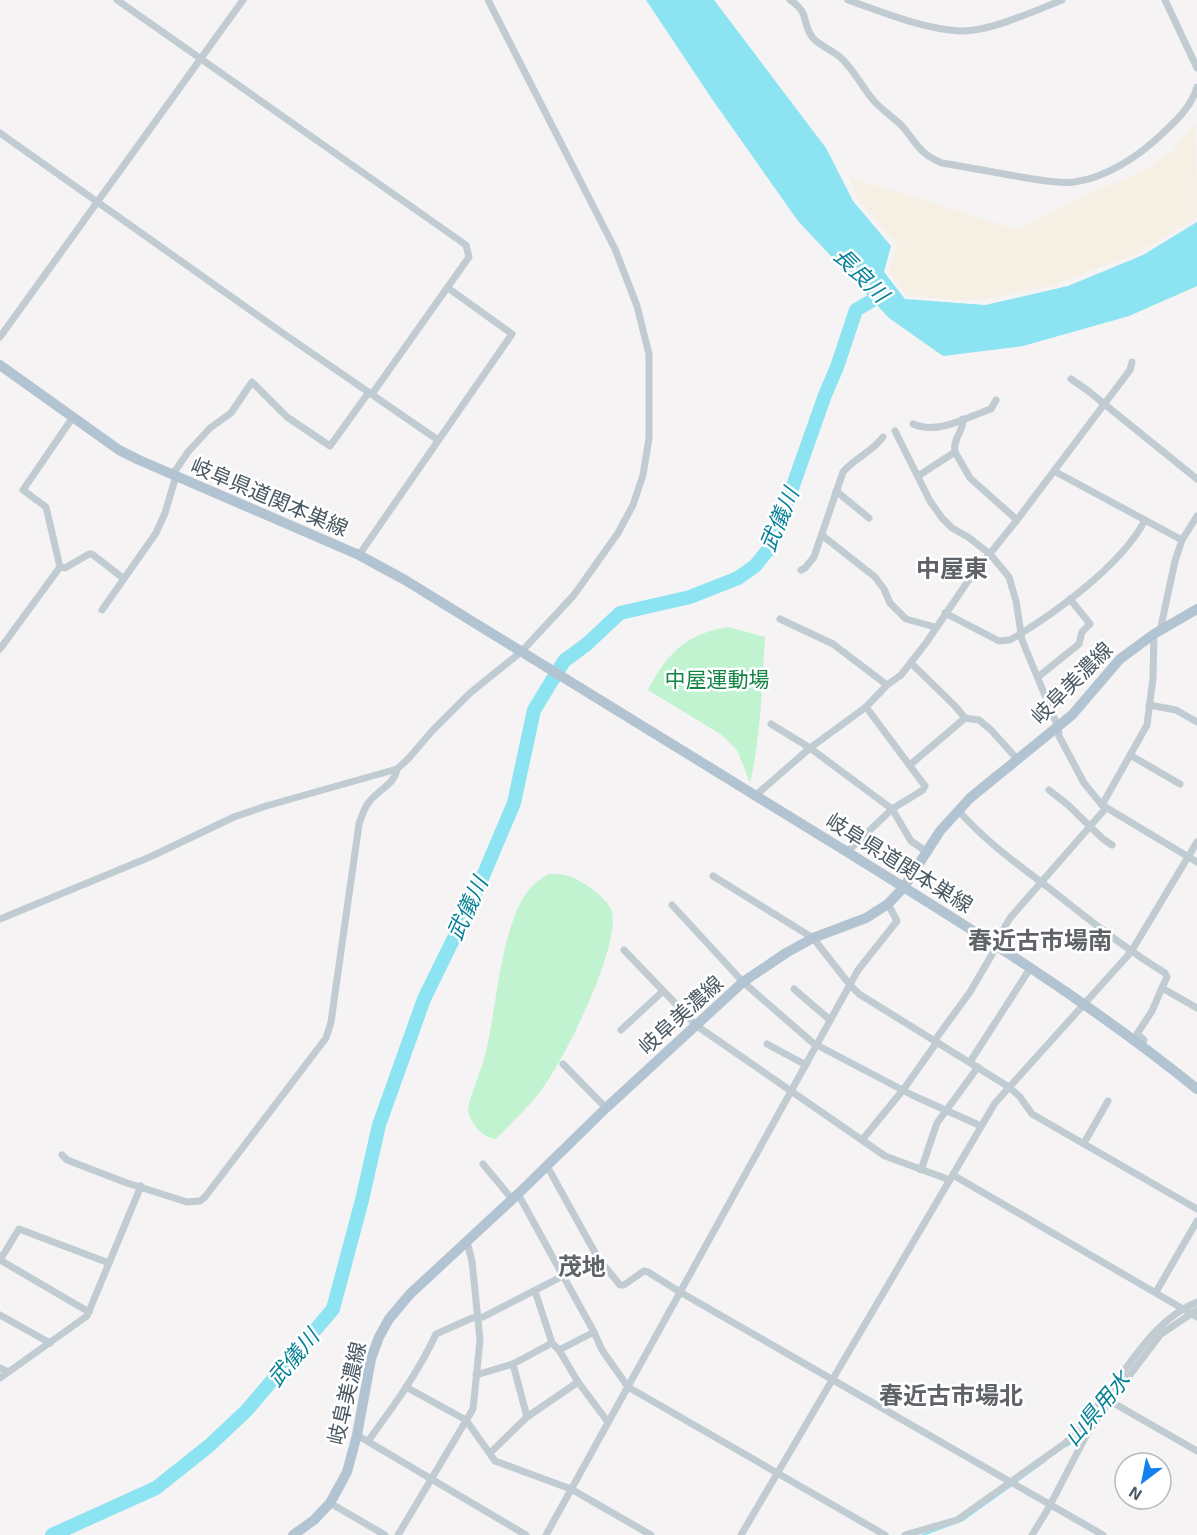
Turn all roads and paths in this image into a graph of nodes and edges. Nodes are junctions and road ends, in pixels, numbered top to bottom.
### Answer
1 (117, 0) edge
2 (243, 0) edge
3 (488, 0) edge
4 (790, 0) edge
5 (848, 0) edge
6 (1062, 0) edge
7 (1166, 0) edge
8 (201, 58) junction
9 (1197, 68) edge
10 (1197, 87) edge
11 (0, 133) edge
12 (97, 201) junction
13 (448, 288) junction
14 (0, 337) edge
15 (1132, 362) dead end
16 (0, 365) edge
17 (1071, 380) dead end
18 (370, 393) junction
19 (996, 400) dead end
20 (1104, 403) junction
21 (74, 417) junction
22 (963, 419) junction
23 (913, 424) dead end
24 (895, 431) dead end
25 (883, 437) dead end
26 (438, 440) junction
27 (955, 452) junction
28 (1054, 471) junction
29 (175, 475) junction
30 (918, 476) junction
31 (1197, 479) edge
32 (836, 491) junction
33 (1197, 516) edge
34 (869, 518) dead end
35 (1017, 520) junction
36 (1145, 520) junction
37 (823, 536) junction
38 (1182, 540) junction
39 (990, 554) junction
40 (359, 555) junction
41 (60, 567) junction
42 (801, 570) dead end
43 (123, 578) junction
44 (1070, 599) junction
45 (1197, 609) edge
46 (102, 610) dead end
47 (945, 613) junction
48 (780, 619) dead end
49 (936, 627) junction
50 (1022, 633) junction
51 (1157, 633) junction
52 (0, 649) edge
53 (525, 654) junction
54 (910, 663) junction
55 (1038, 677) junction
56 (887, 685) junction
57 (1149, 705) junction
58 (866, 707) junction
59 (965, 718) junction
60 (1197, 722) edge
61 (771, 724) dead end
62 (1058, 727) junction
63 (810, 748) junction
64 (1130, 755) junction
65 (1017, 759) junction
66 (910, 765) junction
67 (397, 769) junction
68 (1180, 784) dead end
69 (1049, 790) dead end
70 (756, 795) junction
71 (1104, 806) junction
72 (892, 809) junction
73 (958, 810) junction
74 (1090, 825) junction
75 (1197, 842) edge
76 (1113, 845) dead end
77 (847, 852) junction
78 (927, 852) junction
79 (1188, 857) junction
80 (1197, 862) edge
81 (713, 876) dead end
82 (1041, 882) junction
83 (904, 887) junction
84 (888, 904) junction
85 (672, 905) dead end
86 (0, 919) edge
87 (813, 938) junction
88 (996, 945) junction
89 (624, 950) dead end
90 (1131, 952) junction
91 (1031, 967) junction
92 (743, 982) junction
93 (850, 985) junction
94 (1162, 988) junction
95 (794, 990) dead end
96 (663, 991) junction
97 (1085, 1003) junction
98 (1197, 1008) edge
99 (830, 1020) junction
100 (697, 1026) junction
101 (621, 1030) dead end
102 (936, 1041) junction
103 (767, 1044) dead end
104 (1142, 1045) junction
105 (817, 1046) junction
106 (970, 1062) junction
107 (563, 1064) dead end
108 (806, 1065) junction
109 (978, 1067) junction
110 (1009, 1087) junction
111 (1197, 1089) edge
112 (791, 1090) junction
113 (903, 1090) junction
114 (1108, 1101) dead end
115 (606, 1108) junction
116 (945, 1110) junction
117 (981, 1126) junction
118 (862, 1140) junction
119 (1084, 1143) junction
120 (62, 1155) dead end
121 (483, 1164) dead end
122 (547, 1166) junction
123 (921, 1170) junction
124 (951, 1178) junction
125 (141, 1186) junction
126 (515, 1197) junction
127 (1197, 1209) edge
128 (1197, 1221) edge
129 (467, 1242) junction
130 (598, 1258) junction
131 (109, 1263) junction
132 (563, 1276) junction
133 (535, 1291) junction
134 (680, 1292) junction
135 (1156, 1292) junction
136 (1197, 1302) edge
137 (1183, 1308) junction
138 (89, 1312) junction
139 (1195, 1313) edge
140 (0, 1315) edge
141 (478, 1318) junction
142 (594, 1332) junction
143 (50, 1343) junction
144 (552, 1343) junction
145 (559, 1350) junction
146 (513, 1364) junction
147 (0, 1368) edge
148 (8, 1372) junction
149 (476, 1375) junction
150 (0, 1378) edge
151 (833, 1379) junction
152 (578, 1382) junction
153 (406, 1387) junction
154 (628, 1387) junction
155 (1110, 1401) junction
156 (527, 1417) junction
157 (466, 1420) junction
158 (608, 1422) junction
159 (1079, 1430) junction
160 (1088, 1432) junction
161 (357, 1435) junction
162 (368, 1441) junction
163 (1197, 1451) edge
164 (490, 1453) junction
165 (777, 1473) junction
166 (431, 1479) junction
167 (1010, 1482) junction
168 (571, 1489) junction
169 (330, 1503) junction
170 (1050, 1504) junction
171 (293, 1535) edge
172 (385, 1535) edge
173 (398, 1535) edge
174 (526, 1535) edge
175 (546, 1535) edge
176 (651, 1535) edge
177 (741, 1535) edge
178 (885, 1535) edge
179 (905, 1535) edge
180 (1032, 1535) edge
181 (1103, 1535) edge

1 - 8 street
2 - 8 street
3 - 53 street
4 - 10 street
5 - 6 street
7 - 9 street
8 - 12 street
8 - 13 street
11 - 12 street
12 - 14 street
12 - 18 street
13 - 18 street
13 - 26 street
15 - 20 street
16 - 21 main road, 岐阜県道関本巣線
17 - 20 street
18 - 26 street
18 - 29 street
19 - 22 street
20 - 28 street
20 - 31 street
21 - 29 main road, 岐阜県道関本巣線
21 - 41 street
22 - 23 street
22 - 27 street
24 - 30 street
25 - 32 street
26 - 40 street
27 - 30 street
27 - 35 street
28 - 35 street
28 - 36 street
29 - 40 main road, 岐阜県道関本巣線
29 - 43 street
30 - 39 street
32 - 34 street
32 - 37 street
33 - 38 street
35 - 39 street
36 - 38 street
36 - 44 street
37 - 42 street
37 - 49 street
38 - 51 street
39 - 47 street
39 - 50 street
40 - 53 main road, 岐阜県道関本巣線
41 - 43 street
41 - 52 street
43 - 46 street
44 - 50 street
44 - 55 street
45 - 51 main road, 岐阜美濃線
47 - 49 street
47 - 50 street
48 - 56 street
49 - 54 street
50 - 55 street
51 - 57 street
51 - 62 main road, 岐阜美濃線
53 - 67 street
53 - 70 main road, 岐阜県道関本巣線
54 - 56 street
54 - 59 street
55 - 62 street
56 - 58 street
57 - 60 street
57 - 64 street
58 - 63 street
58 - 66 street
59 - 65 street
59 - 66 street
61 - 63 street
62 - 65 main road, 岐阜美濃線
62 - 71 street
63 - 70 street
63 - 72 street
64 - 68 street
64 - 71 street
65 - 73 main road, 岐阜美濃線
66 - 72 street
67 - 86 street
67 - 125 street
69 - 74 street
70 - 77 main road, 岐阜県道関本巣線
71 - 74 street
71 - 79 street
72 - 77 street
72 - 78 street
73 - 78 main road, 岐阜美濃線
73 - 82 street
74 - 76 street
74 - 82 street
75 - 79 street
77 - 83 main road, 岐阜県道関本巣線
78 - 83 main road, 岐阜美濃線
79 - 80 street
79 - 90 street
81 - 87 street
82 - 88 street
82 - 90 street
83 - 84 main road, 岐阜美濃線
83 - 88 main road, 岐阜県道関本巣線
84 - 87 main road, 岐阜美濃線
84 - 93 street
85 - 92 street
87 - 92 main road, 岐阜美濃線
87 - 93 street
88 - 91 main road, 岐阜県道関本巣線
88 - 102 street
89 - 96 street
90 - 94 street
90 - 97 street
91 - 97 main road, 岐阜県道関本巣線
91 - 106 street
92 - 100 main road, 岐阜美濃線
92 - 105 street
93 - 99 street
93 - 102 street
94 - 98 street
94 - 104 street
95 - 99 street
96 - 100 street
96 - 101 street
97 - 104 main road, 岐阜県道関本巣線
97 - 110 street
99 - 105 street
100 - 112 street
100 - 115 main road, 岐阜美濃線
102 - 106 street
102 - 113 street
103 - 108 street
104 - 111 main road, 岐阜県道関本巣線
105 - 108 street
105 - 113 street
106 - 109 street
107 - 115 street
108 - 112 street
109 - 110 street
109 - 116 street
110 - 117 street
110 - 119 street
112 - 118 street
112 - 134 street
113 - 116 street
113 - 118 street
114 - 119 street
115 - 122 main road, 岐阜美濃線
116 - 117 street
116 - 123 street
117 - 124 street
118 - 123 street
119 - 127 street
120 - 125 street
121 - 126 street
122 - 126 main road, 岐阜美濃線
122 - 130 street
123 - 124 street
124 - 135 street
124 - 151 street
125 - 131 street
126 - 129 main road, 岐阜美濃線
126 - 132 street
128 - 135 street
129 - 141 street
129 - 161 main road, 岐阜美濃線
130 - 132 street
130 - 134 street
131 - 138 street
131 - 138 street
132 - 133 street
132 - 142 street
133 - 141 street
133 - 144 street
134 - 151 street
134 - 154 street
135 - 137 street
136 - 137 street
137 - 139 street
137 - 159 street
138 - 143 street
139 - 155 street
140 - 143 street
141 - 149 street
141 - 153 street
142 - 145 street
142 - 154 street
143 - 148 street
144 - 145 street
144 - 146 street
145 - 152 street
146 - 149 street
146 - 156 street
147 - 148 street
148 - 150 street
149 - 157 street
151 - 165 street
151 - 167 street
152 - 156 street
152 - 158 street
153 - 157 street
153 - 162 street
154 - 158 street
154 - 165 street
155 - 160 street
155 - 163 street
156 - 164 street
157 - 164 street
157 - 166 street
158 - 168 street
159 - 160 street
159 - 167 street
160 - 170 street
161 - 162 street
161 - 169 main road, 岐阜美濃線
162 - 166 street
164 - 168 street
165 - 177 street
165 - 178 street
166 - 173 street
166 - 174 street
167 - 170 street
167 - 179 street
168 - 175 street
168 - 176 street
169 - 171 main road, 岐阜美濃線
169 - 172 street
170 - 180 street
170 - 181 street

